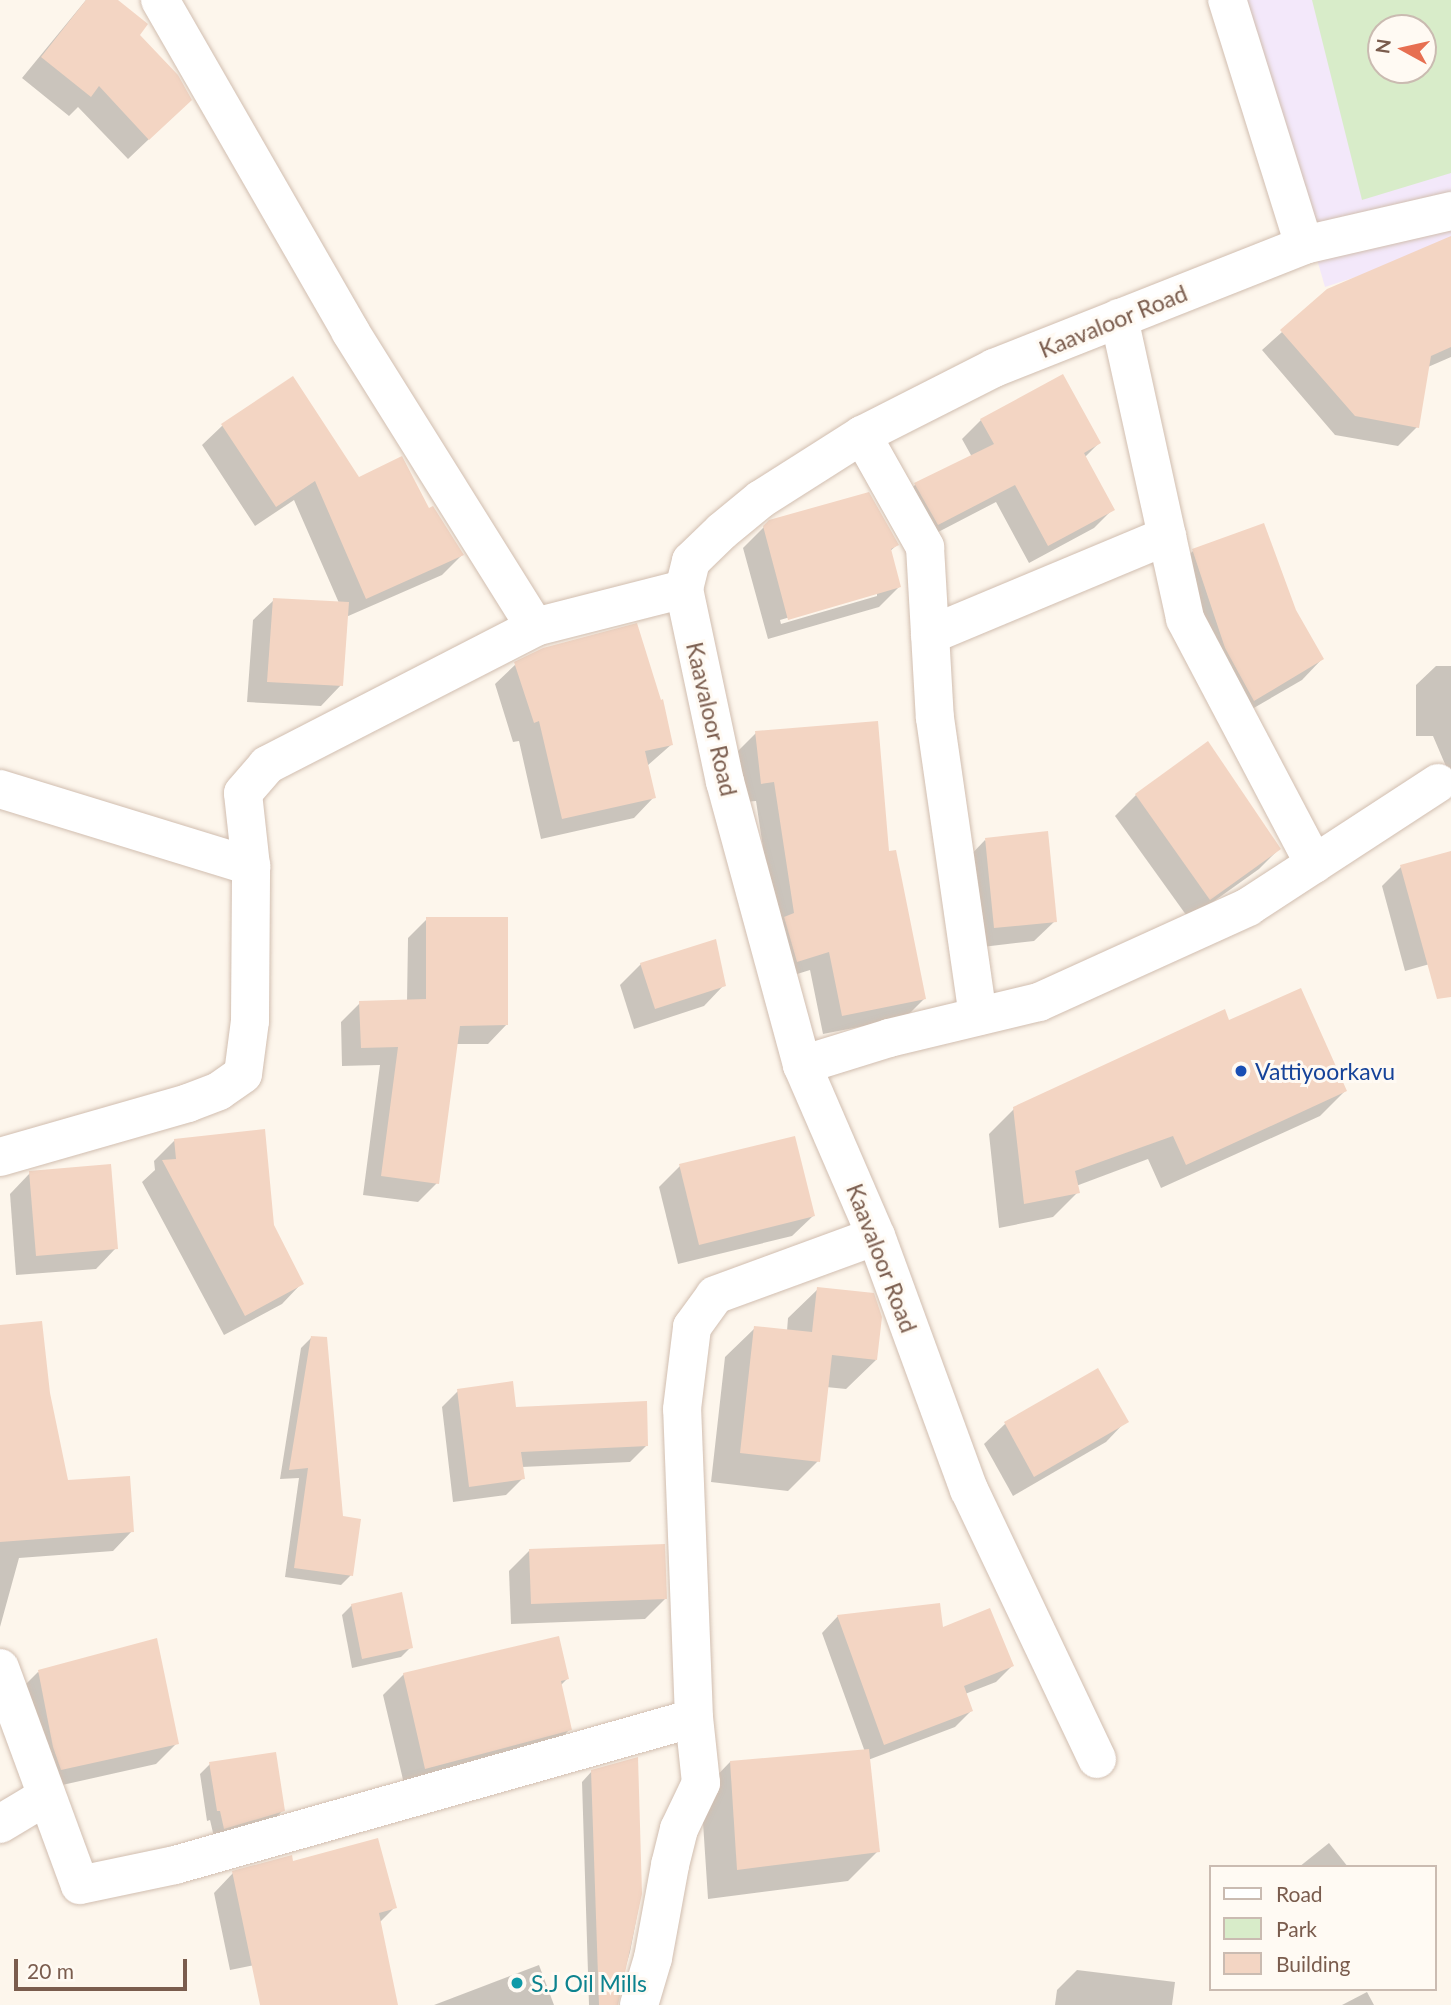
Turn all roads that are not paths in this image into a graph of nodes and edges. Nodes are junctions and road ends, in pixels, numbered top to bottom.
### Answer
1 (160, 0) edge
2 (1227, 0) edge
3 (1451, 211) edge
4 (1304, 245) junction
5 (1119, 318) junction
6 (862, 435) junction
7 (1167, 536) junction
8 (684, 589) junction
9 (536, 627) junction
10 (930, 635) junction
11 (1438, 783) dead end
12 (0, 789) edge
13 (1314, 864) junction
14 (251, 866) junction
15 (978, 1016) junction
16 (802, 1065) junction
17 (0, 1157) edge
18 (876, 1236) junction
19 (0, 1668) edge
20 (694, 1718) junction
21 (15, 1751) edge
22 (1097, 1759) dead end
23 (45, 1797) junction
24 (0, 1824) edge
25 (639, 2005) edge

1 - 9 street
2 - 4 street
3 - 4 street, Kaavaloor Road
4 - 5 street, Kaavaloor Road
5 - 6 street, Kaavaloor Road
5 - 7 street
6 - 8 street, Kaavaloor Road
6 - 10 street
7 - 10 street
7 - 13 street
8 - 9 street
8 - 16 street, Kaavaloor Road
9 - 14 street
10 - 15 street
11 - 13 street
12 - 14 street
13 - 15 street
14 - 17 street
15 - 16 street
16 - 18 street, Kaavaloor Road
18 - 20 street
18 - 22 street, Kaavaloor Road
19 - 21 street
20 - 23 street
20 - 25 street
21 - 23 street
23 - 24 street

